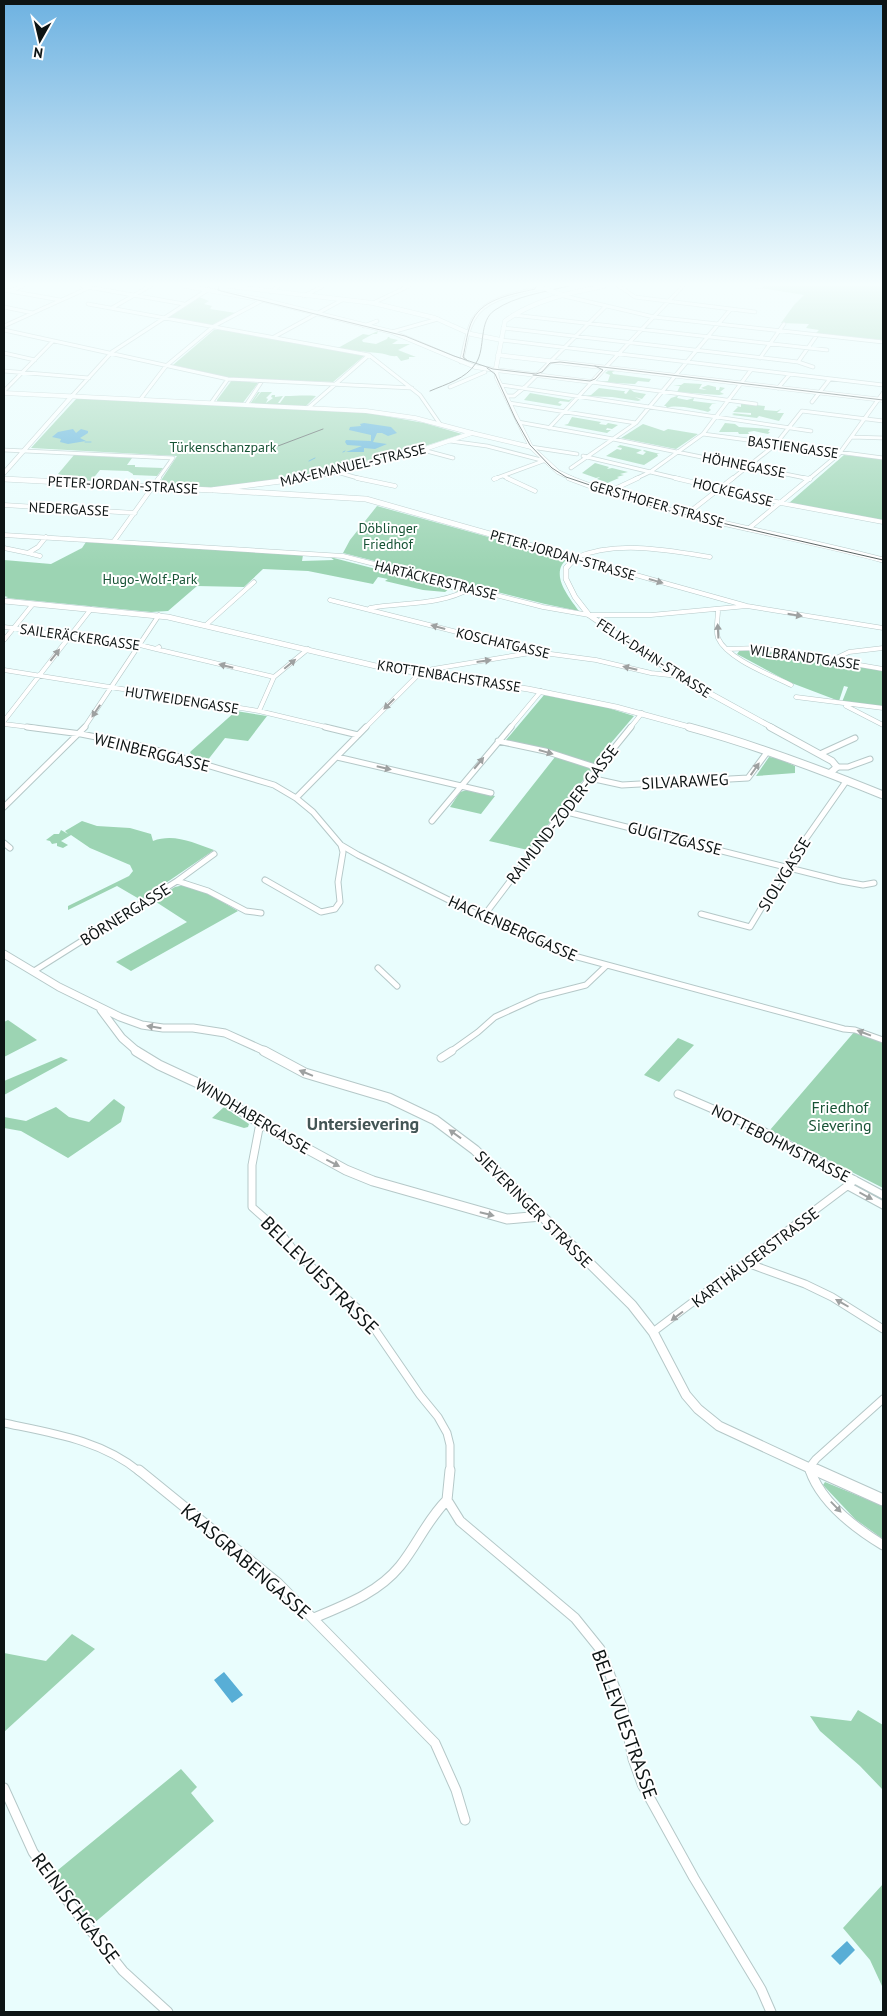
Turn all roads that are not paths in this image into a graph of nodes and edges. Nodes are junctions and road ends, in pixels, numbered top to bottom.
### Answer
1 (15, 380) edge
2 (87, 380) edge
3 (155, 380) edge
4 (227, 380) edge
5 (246, 380) edge
6 (340, 380) edge
7 (402, 380) edge
8 (465, 380) edge
9 (498, 380) edge
10 (532, 380) edge
11 (577, 380) edge
12 (672, 380) edge
13 (708, 380) edge
14 (743, 380) edge
15 (785, 380) edge
16 (829, 380) edge
17 (840, 380) edge
18 (262, 381) junction
19 (592, 382) junction
20 (335, 384) junction
21 (740, 384) junction
22 (501, 385) junction
23 (883, 385) edge
24 (412, 388) junction
25 (523, 388) junction
26 (778, 388) junction
27 (456, 390) dead end
28 (4, 392) edge
29 (662, 392) junction
30 (820, 393) junction
31 (883, 393) edge
32 (72, 396) junction
33 (506, 396) junction
34 (578, 396) junction
35 (140, 400) junction
36 (881, 400) edge
37 (728, 401) junction
38 (812, 402) dead end
39 (211, 403) junction
40 (509, 403) junction
41 (756, 404) dead end
42 (246, 405) junction
43 (649, 407) junction
44 (308, 408) junction
45 (564, 411) junction
46 (716, 417) junction
47 (864, 420) junction
48 (883, 421) edge
49 (518, 422) junction
50 (636, 423) junction
51 (440, 424) junction
52 (549, 428) junction
53 (788, 428) junction
54 (811, 430) dead end
55 (472, 433) junction
56 (703, 434) junction
57 (524, 436) junction
58 (852, 437) junction
59 (883, 438) edge
60 (614, 439) junction
61 (450, 441) junction
62 (505, 441) junction
63 (775, 444) junction
64 (531, 447) junction
65 (4, 450) edge
66 (422, 450) junction
67 (24, 451) junction
68 (678, 452) junction
69 (577, 454) dead end
70 (839, 454) junction
71 (586, 456) junction
72 (453, 458) dead end
73 (883, 458) edge
74 (545, 460) junction
75 (749, 466) junction
76 (571, 468) dead end
77 (337, 472) junction
78 (650, 472) junction
79 (4, 473) edge
80 (503, 476) junction
81 (4, 479) edge
82 (494, 479) dead end
83 (810, 479) junction
84 (395, 486) dead end
85 (152, 487) junction
86 (720, 488) junction
87 (201, 490) joint
88 (241, 490) junction
89 (534, 491) dead end
90 (608, 492) junction
91 (781, 503) junction
92 (4, 505) edge
93 (134, 513) junction
94 (687, 514) junction
95 (883, 522) edge
96 (748, 528) junction
97 (4, 535) edge
98 (46, 538) junction
99 (114, 541) junction
100 (4, 548) edge
101 (28, 553) junction
102 (40, 556) dead end
103 (710, 557) dead end
104 (575, 558) junction
105 (883, 560) edge
106 (254, 582) dead end
107 (471, 588) junction
108 (330, 600) dead end
109 (4, 601) edge
110 (33, 604) junction
111 (747, 606) junction
112 (91, 609) junction
113 (368, 609) junction
114 (718, 610) junction
115 (589, 615) junction
116 (159, 616) junction
117 (206, 624) junction
118 (4, 627) edge
119 (12, 628) junction
120 (883, 628) edge
121 (70, 636) junction
122 (4, 640) edge
123 (140, 645) junction
124 (883, 648) edge
125 (308, 649) junction
126 (726, 649) junction
127 (536, 652) junction
128 (832, 660) junction
129 (883, 669) edge
130 (4, 670) edge
131 (420, 673) junction
132 (39, 675) junction
133 (678, 676) junction
134 (274, 677) junction
135 (791, 685) dead end
136 (112, 688) junction
137 (540, 691) junction
138 (796, 697) dead end
139 (840, 703) junction
140 (883, 708) edge
141 (259, 711) junction
142 (642, 713) junction
143 (4, 722) edge
144 (883, 725) edge
145 (81, 734) junction
146 (358, 735) junction
147 (859, 736) dead end
148 (498, 741) junction
149 (768, 750) junction
150 (820, 754) junction
151 (336, 757) junction
152 (870, 759) dead end
153 (837, 767) junction
154 (598, 768) junction
155 (830, 773) junction
156 (590, 778) junction
157 (847, 780) junction
158 (460, 786) junction
159 (492, 793) dead end
160 (883, 795) edge
161 (296, 798) junction
162 (4, 807) edge
163 (563, 811) junction
164 (432, 821) dead end
165 (4, 843) edge
166 (342, 845) junction
167 (10, 848) dead end
168 (214, 854) dead end
169 (786, 867) junction
170 (265, 880) dead end
171 (177, 881) junction
172 (874, 883) dead end
173 (261, 914) dead end
174 (701, 914) dead end
175 (483, 917) junction
176 (4, 954) edge
177 (606, 966) junction
178 (378, 968) dead end
179 (34, 970) junction
180 (397, 986) dead end
181 (100, 1008) junction
182 (120, 1017) junction
183 (111, 1023) junction
184 (883, 1040) edge
185 (441, 1058) dead end
186 (678, 1094) dead end
187 (260, 1123) junction
188 (855, 1180) junction
189 (848, 1186) junction
190 (883, 1195) edge
191 (883, 1205) edge
192 (541, 1216) junction
193 (747, 1263) junction
194 (883, 1329) edge
195 (653, 1332) junction
196 (883, 1399) edge
197 (4, 1423) edge
198 (809, 1468) junction
199 (447, 1500) junction
200 (883, 1500) edge
201 (883, 1545) edge
202 (314, 1618) junction
203 (4, 1788) edge
204 (465, 1820) dead end
205 (168, 2012) edge
206 (771, 2012) edge

1 - 28 street
2 - 32 street
3 - 35 street
4 - 39 street
5 - 18 street
6 - 20 street
7 - 24 street
8 - 27 street
9 - 22 main road, GERSTHOFER STRASSE
10 - 25 street
11 - 19 street
12 - 29 street
13 - 21 street
14 - 21 street
15 - 26 street
16 - 30 street
17 - 23 street
18 - 20 street
18 - 42 street
19 - 29 street
19 - 34 street
20 - 24 street
20 - 44 street
21 - 26 street
21 - 37 street
22 - 25 street
22 - 33 main road, GERSTHOFER STRASSE
24 - 51 street
25 - 33 street
25 - 34 street
26 - 30 street
28 - 32 street
29 - 37 street
29 - 43 street
30 - 36 street
30 - 38 street
31 - 36 street
32 - 35 street
32 - 67 street
33 - 40 main road, GERSTHOFER STRASSE
34 - 43 street
34 - 45 street
35 - 39 street
36 - 47 street
37 - 41 street
37 - 46 street
39 - 42 street
40 - 45 street
40 - 49 main road, GERSTHOFER STRASSE
42 - 44 street
43 - 46 street
43 - 50 street
44 - 51 street
45 - 50 street
45 - 52 street
46 - 53 street
46 - 56 street
47 - 48 street
47 - 53 street
47 - 58 street
49 - 52 street
49 - 57 main road, GERSTHOFER STRASSE
50 - 60 street
51 - 55 street
52 - 60 street
53 - 54 street
53 - 63 street
55 - 61 main road, MAX-EMANUEL-STRASSE
55 - 62 main road
56 - 63 street, BASTIENGASSE
56 - 68 street
57 - 62 main road
57 - 64 main road, GERSTHOFER STRASSE
58 - 59 street
58 - 70 street
60 - 68 street, HÖHNEGASSE
60 - 71 street
61 - 66 main road, MAX-EMANUEL-STRASSE
61 - 74 street
62 - 64 main road
63 - 70 street, BASTIENGASSE
63 - 75 street
64 - 69 street
64 - 74 street, GERSTHOFER STRASSE
65 - 67 street
66 - 72 street
66 - 77 main road, MAX-EMANUEL-STRASSE
67 - 79 street
67 - 85 street
68 - 75 street, HÖHNEGASSE
68 - 78 street
70 - 73 street, BASTIENGASSE
70 - 83 street
71 - 76 street
71 - 78 street, HOCKEGASSE
74 - 80 street
74 - 90 street, GERSTHOFER STRASSE
75 - 83 street, HÖHNEGASSE
75 - 86 street
77 - 84 street
77 - 88 main road, MAX-EMANUEL-STRASSE
78 - 86 street, HOCKEGASSE
78 - 90 street
80 - 82 street
80 - 89 street
81 - 85 main road, PETER-JORDAN-STRASSE
83 - 91 street
85 - 87 main road, PETER-JORDAN-STRASSE
85 - 93 street
86 - 91 street, HOCKEGASSE
86 - 94 street
87 - 88 main road, MAX-EMANUEL-STRASSE
88 - 104 street, PETER-JORDAN-STRASSE
90 - 94 street, GERSTHOFER STRASSE
91 - 95 street, HOCKEGASSE
91 - 96 street
92 - 93 street, NEDERGASSE
93 - 99 street
94 - 96 street, GERSTHOFER STRASSE
96 - 105 street, GERSTHOFER STRASSE
97 - 98 street, HARTÄCKERSTRASSE
98 - 99 street, HARTÄCKERSTRASSE
98 - 101 street
99 - 107 street, HARTÄCKERSTRASSE
100 - 101 street
101 - 102 street
103 - 104 street
104 -> 111 street, PETER-JORDAN-STRASSE
104 - 115 street, FELIX-DAHN-STRASSE
106 - 117 street
107 - 113 street
107 - 115 street, HARTÄCKERSTRASSE
108 - 113 street, KOSCHATGASSE
109 - 110 main road, KROTTENBACHSTRASSE
110 - 112 main road, KROTTENBACHSTRASSE
110 - 119 street
111 - 114 street, HARTÄCKERSTRASSE
111 -> 120 street, PETER-JORDAN-STRASSE
112 - 116 main road, KROTTENBACHSTRASSE
112 - 121 street
127 -> 113 street, KOSCHATGASSE
114 - 115 street, HARTÄCKERSTRASSE
126 -> 114 street
115 - 133 street, FELIX-DAHN-STRASSE
116 - 117 main road, KROTTENBACHSTRASSE
116 - 123 street
117 - 125 main road, KROTTENBACHSTRASSE
118 - 119 street, SAILERÄCKERGASSE
119 - 121 street, SAILERÄCKERGASSE
119 - 122 street
121 - 123 street, SAILERÄCKERGASSE
132 -> 121 street
134 -> 123 street, SAILERÄCKERGASSE
123 - 136 street
124 - 128 street
125 - 131 main road, KROTTENBACHSTRASSE
134 -> 125 street
126 - 128 street, WILBRANDTGASSE
126 - 135 street
131 -> 127 street
133 -> 127 street, KOSCHATGASSE
128 - 129 street, WILBRANDTGASSE
130 - 132 street, HUTWEIDENGASSE
131 - 137 main road, KROTTENBACHSTRASSE
131 -> 146 street
132 - 136 street, HUTWEIDENGASSE
132 - 143 street
133 - 150 street, FELIX-DAHN-STRASSE
134 - 141 street
136 - 141 street, HUTWEIDENGASSE
136 -> 145 street
137 - 142 main road, KROTTENBACHSTRASSE
137 - 148 street
138 - 139 street
139 - 140 street
139 - 144 street
141 - 146 street, HUTWEIDENGASSE
142 - 149 main road, KROTTENBACHSTRASSE
142 - 154 street, RAIMUND-ZODER-GASSE
143 - 145 street, WEINBERGGASSE
145 - 161 street, WEINBERGGASSE
145 - 162 street
146 - 151 street
147 - 150 street
148 -> 154 street
158 -> 148 street
149 - 155 main road, KROTTENBACHSTRASSE
156 -> 149 street, SILVARAWEG
150 - 153 street, FELIX-DAHN-STRASSE
151 -> 158 street
151 - 161 street
152 - 153 street
153 - 155 street
154 - 156 street, RAIMUND-ZODER-GASSE
155 - 157 main road, KROTTENBACHSTRASSE
156 - 163 street, RAIMUND-ZODER-GASSE
157 - 160 main road, KROTTENBACHSTRASSE
157 - 169 street, SIOLYGASSE
158 - 159 street
158 - 164 street
161 - 166 street, HACKENBERGGASSE
163 - 169 street, GUGITZGASSE
163 - 175 street, RAIMUND-ZODER-GASSE
165 - 167 street
166 - 170 street
166 - 175 street, HACKENBERGGASSE
168 - 171 street, BÖRNERGASSE
169 - 172 street, GUGITZGASSE
169 - 174 street, SIOLYGASSE
171 - 173 street
171 - 179 street, BÖRNERGASSE
175 - 177 street, HACKENBERGGASSE
176 - 179 main road, SIEVERINGER STRASSE
184 -> 177 street, HACKENBERGGASSE
177 - 185 street
178 - 180 street
179 - 181 main road, SIEVERINGER STRASSE
181 - 182 main road, SIEVERINGER STRASSE
181 - 183 main road, WINDHABERGASSE
182 - 183 main road
192 -> 182 main road, SIEVERINGER STRASSE
183 - 187 main road, WINDHABERGASSE
186 - 188 street, NOTTEBOHMSTRASSE
187 -> 192 main road, WINDHABERGASSE
187 - 199 street, BELLEVUESTRASSE
188 - 189 street, KARTHÄUSERSTRASSE
188 - 190 street, NOTTEBOHMSTRASSE
189 -> 191 street, NOTTEBOHMSTRASSE
189 - 193 street, KARTHÄUSERSTRASSE
192 - 195 main road, SIEVERINGER STRASSE
194 -> 193 street
193 -> 195 street, KARTHÄUSERSTRASSE
195 - 198 main road, SIEVERINGER STRASSE
196 - 198 street
197 - 202 street, KAASGRABENGASSE
198 - 200 main road, SIEVERINGER STRASSE
198 -> 201 street
199 - 202 street
199 - 206 street, BELLEVUESTRASSE
202 - 204 street, KAASGRABENGASSE
203 - 205 street, REINISCHGASSE

